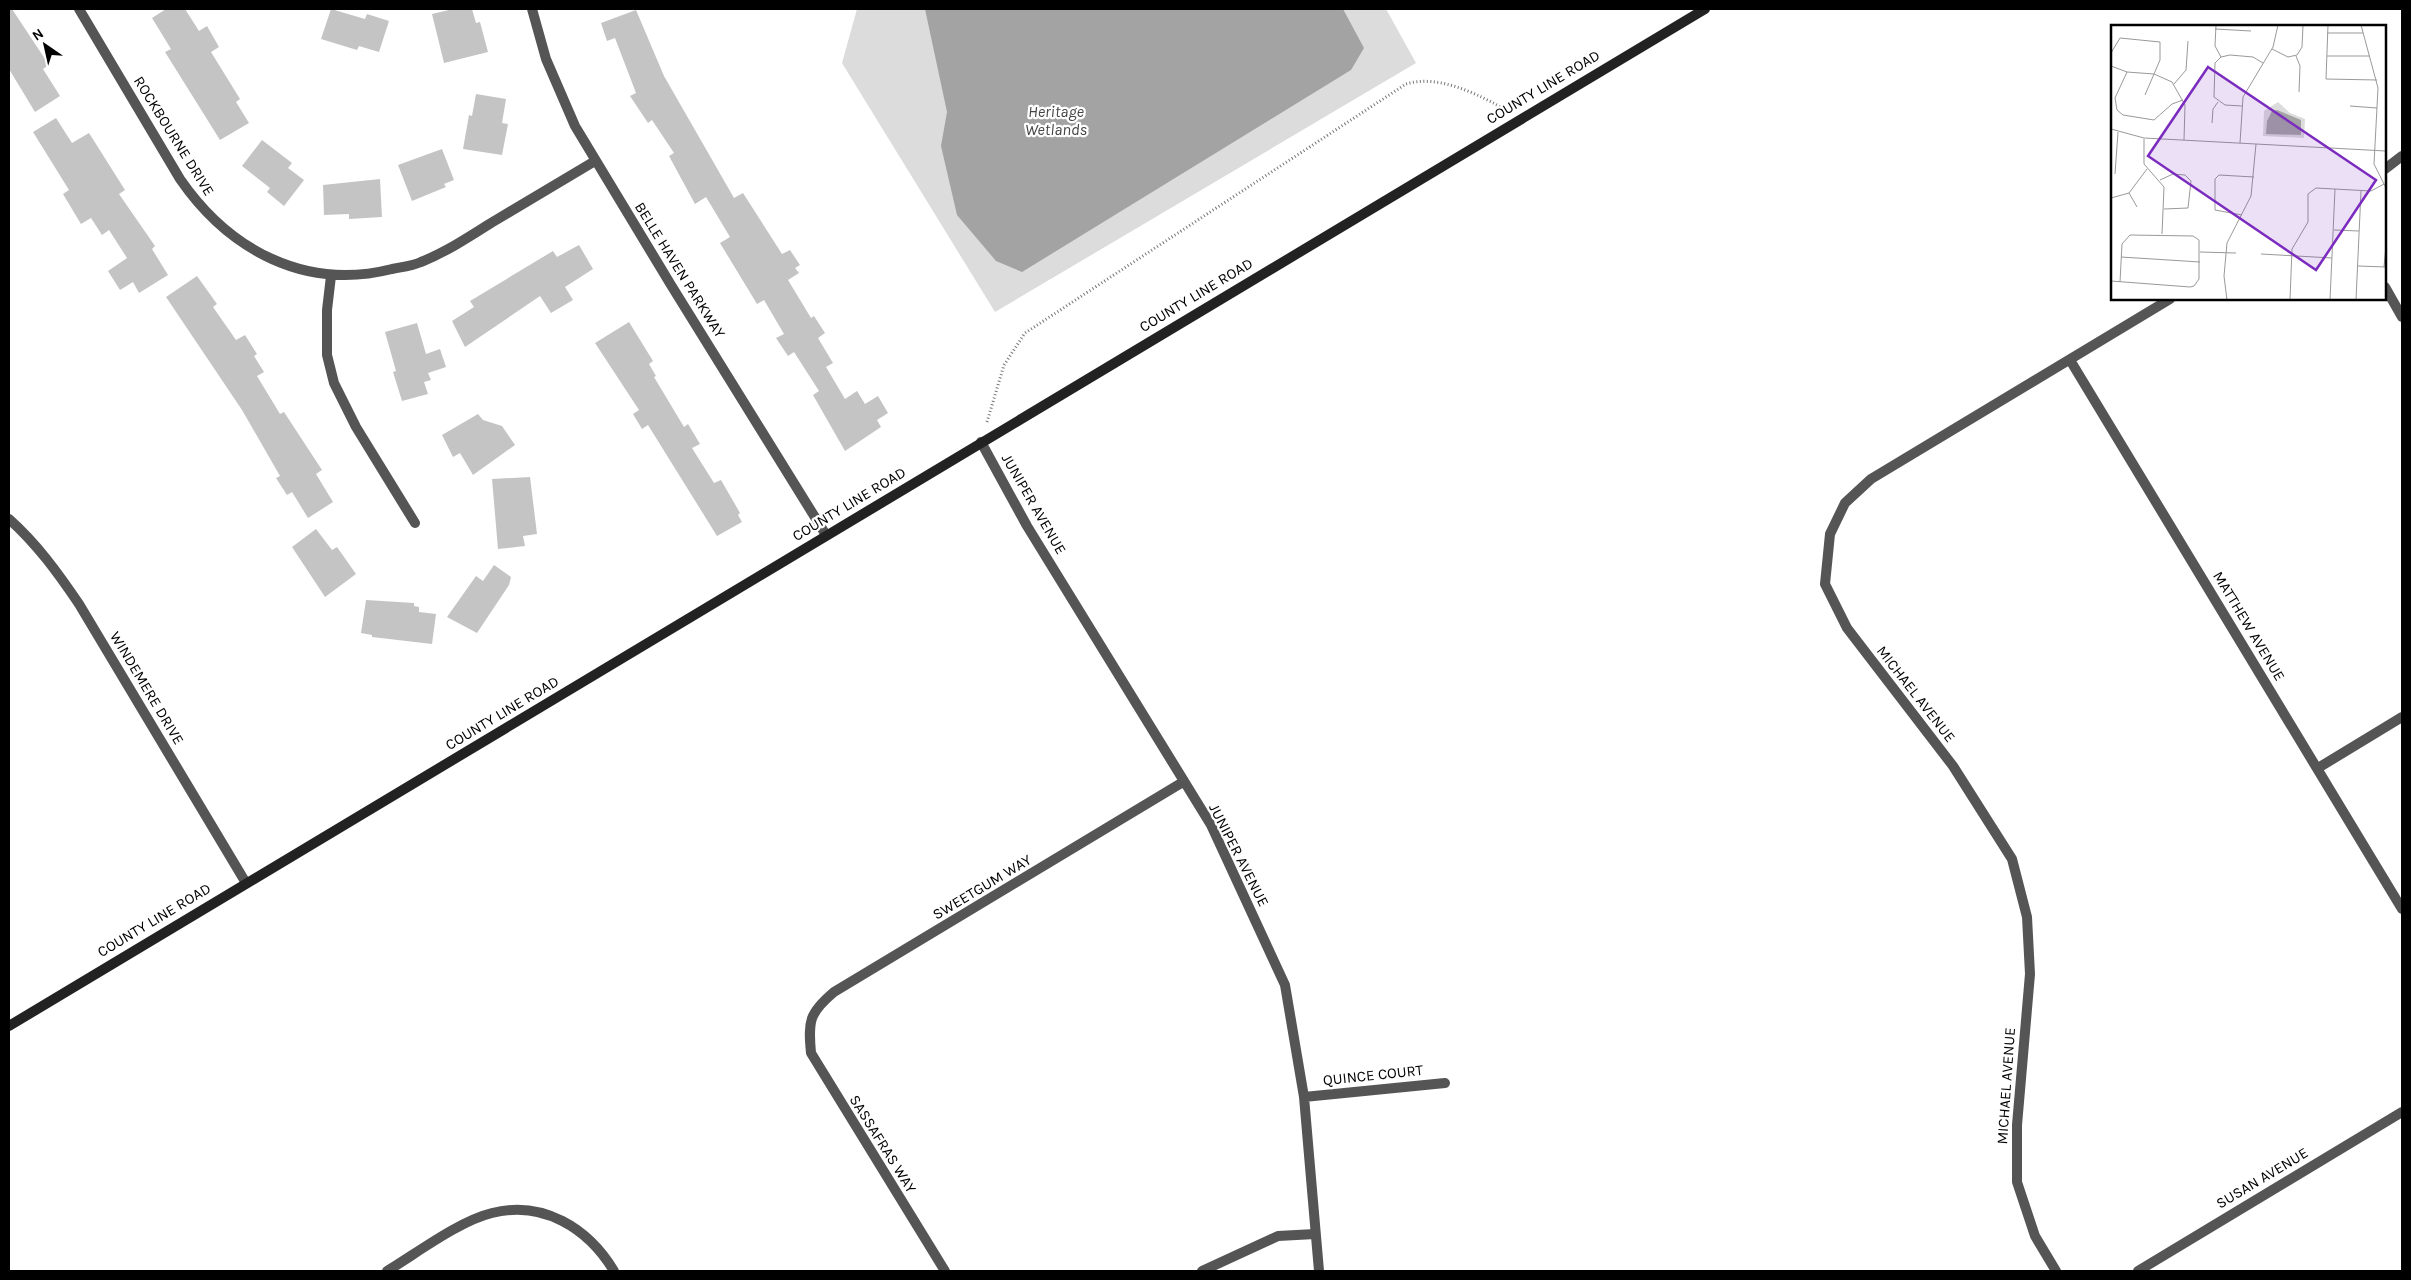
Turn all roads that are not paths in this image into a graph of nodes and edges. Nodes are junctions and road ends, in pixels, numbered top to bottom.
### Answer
1 (80, 9) edge
2 (532, 9) edge
3 (1705, 9) edge
4 (2402, 156) edge
5 (595, 160) junction
6 (2386, 168) edge
7 (331, 276) junction
8 (2386, 290) edge
9 (2168, 300) edge
10 (2402, 316) edge
11 (2070, 360) junction
12 (981, 442) junction
13 (9, 519) edge
14 (415, 523) dead end
15 (826, 535) junction
16 (2402, 717) edge
17 (2318, 768) junction
18 (1183, 782) junction
19 (246, 883) junction
20 (2402, 909) edge
21 (9, 1026) edge
22 (808, 1028) joint
23 (1445, 1083) dead end
24 (1304, 1097) junction
25 (2402, 1112) edge
26 (1315, 1234) junction
27 (388, 1271) edge
28 (614, 1271) edge
29 (945, 1271) edge
30 (1202, 1271) edge
31 (1319, 1271) edge
32 (2056, 1271) edge
33 (2138, 1271) edge

1 - 7 street, ROCKBOURNE DRIVE
2 - 5 street, BELLE HAVEN PARKWAY
3 - 12 main road, COUNTY LINE ROAD
4 - 6 street
5 - 7 street, ROCKBOURNE DRIVE
5 - 15 street, BELLE HAVEN PARKWAY
7 - 14 street
8 - 10 street
9 - 11 street, MICHAEL AVENUE
11 - 17 street, MATTHEW AVENUE
11 - 32 street, MICHAEL AVENUE
12 - 15 main road, COUNTY LINE ROAD
12 - 18 street, JUNIPER AVENUE
13 - 19 street, WINDEMERE DRIVE
15 - 19 main road, COUNTY LINE ROAD
16 - 17 street
17 - 20 street, MATTHEW AVENUE
18 - 22 street, SWEETGUM WAY
18 - 24 street, JUNIPER AVENUE
19 - 21 main road, COUNTY LINE ROAD
22 - 29 street, SASSAFRAS WAY
23 - 24 street, QUINCE COURT
24 - 26 street, JUNIPER AVENUE
25 - 33 street, SUSAN AVENUE
26 - 30 street
26 - 31 street, JUNIPER AVENUE
27 - 28 street

